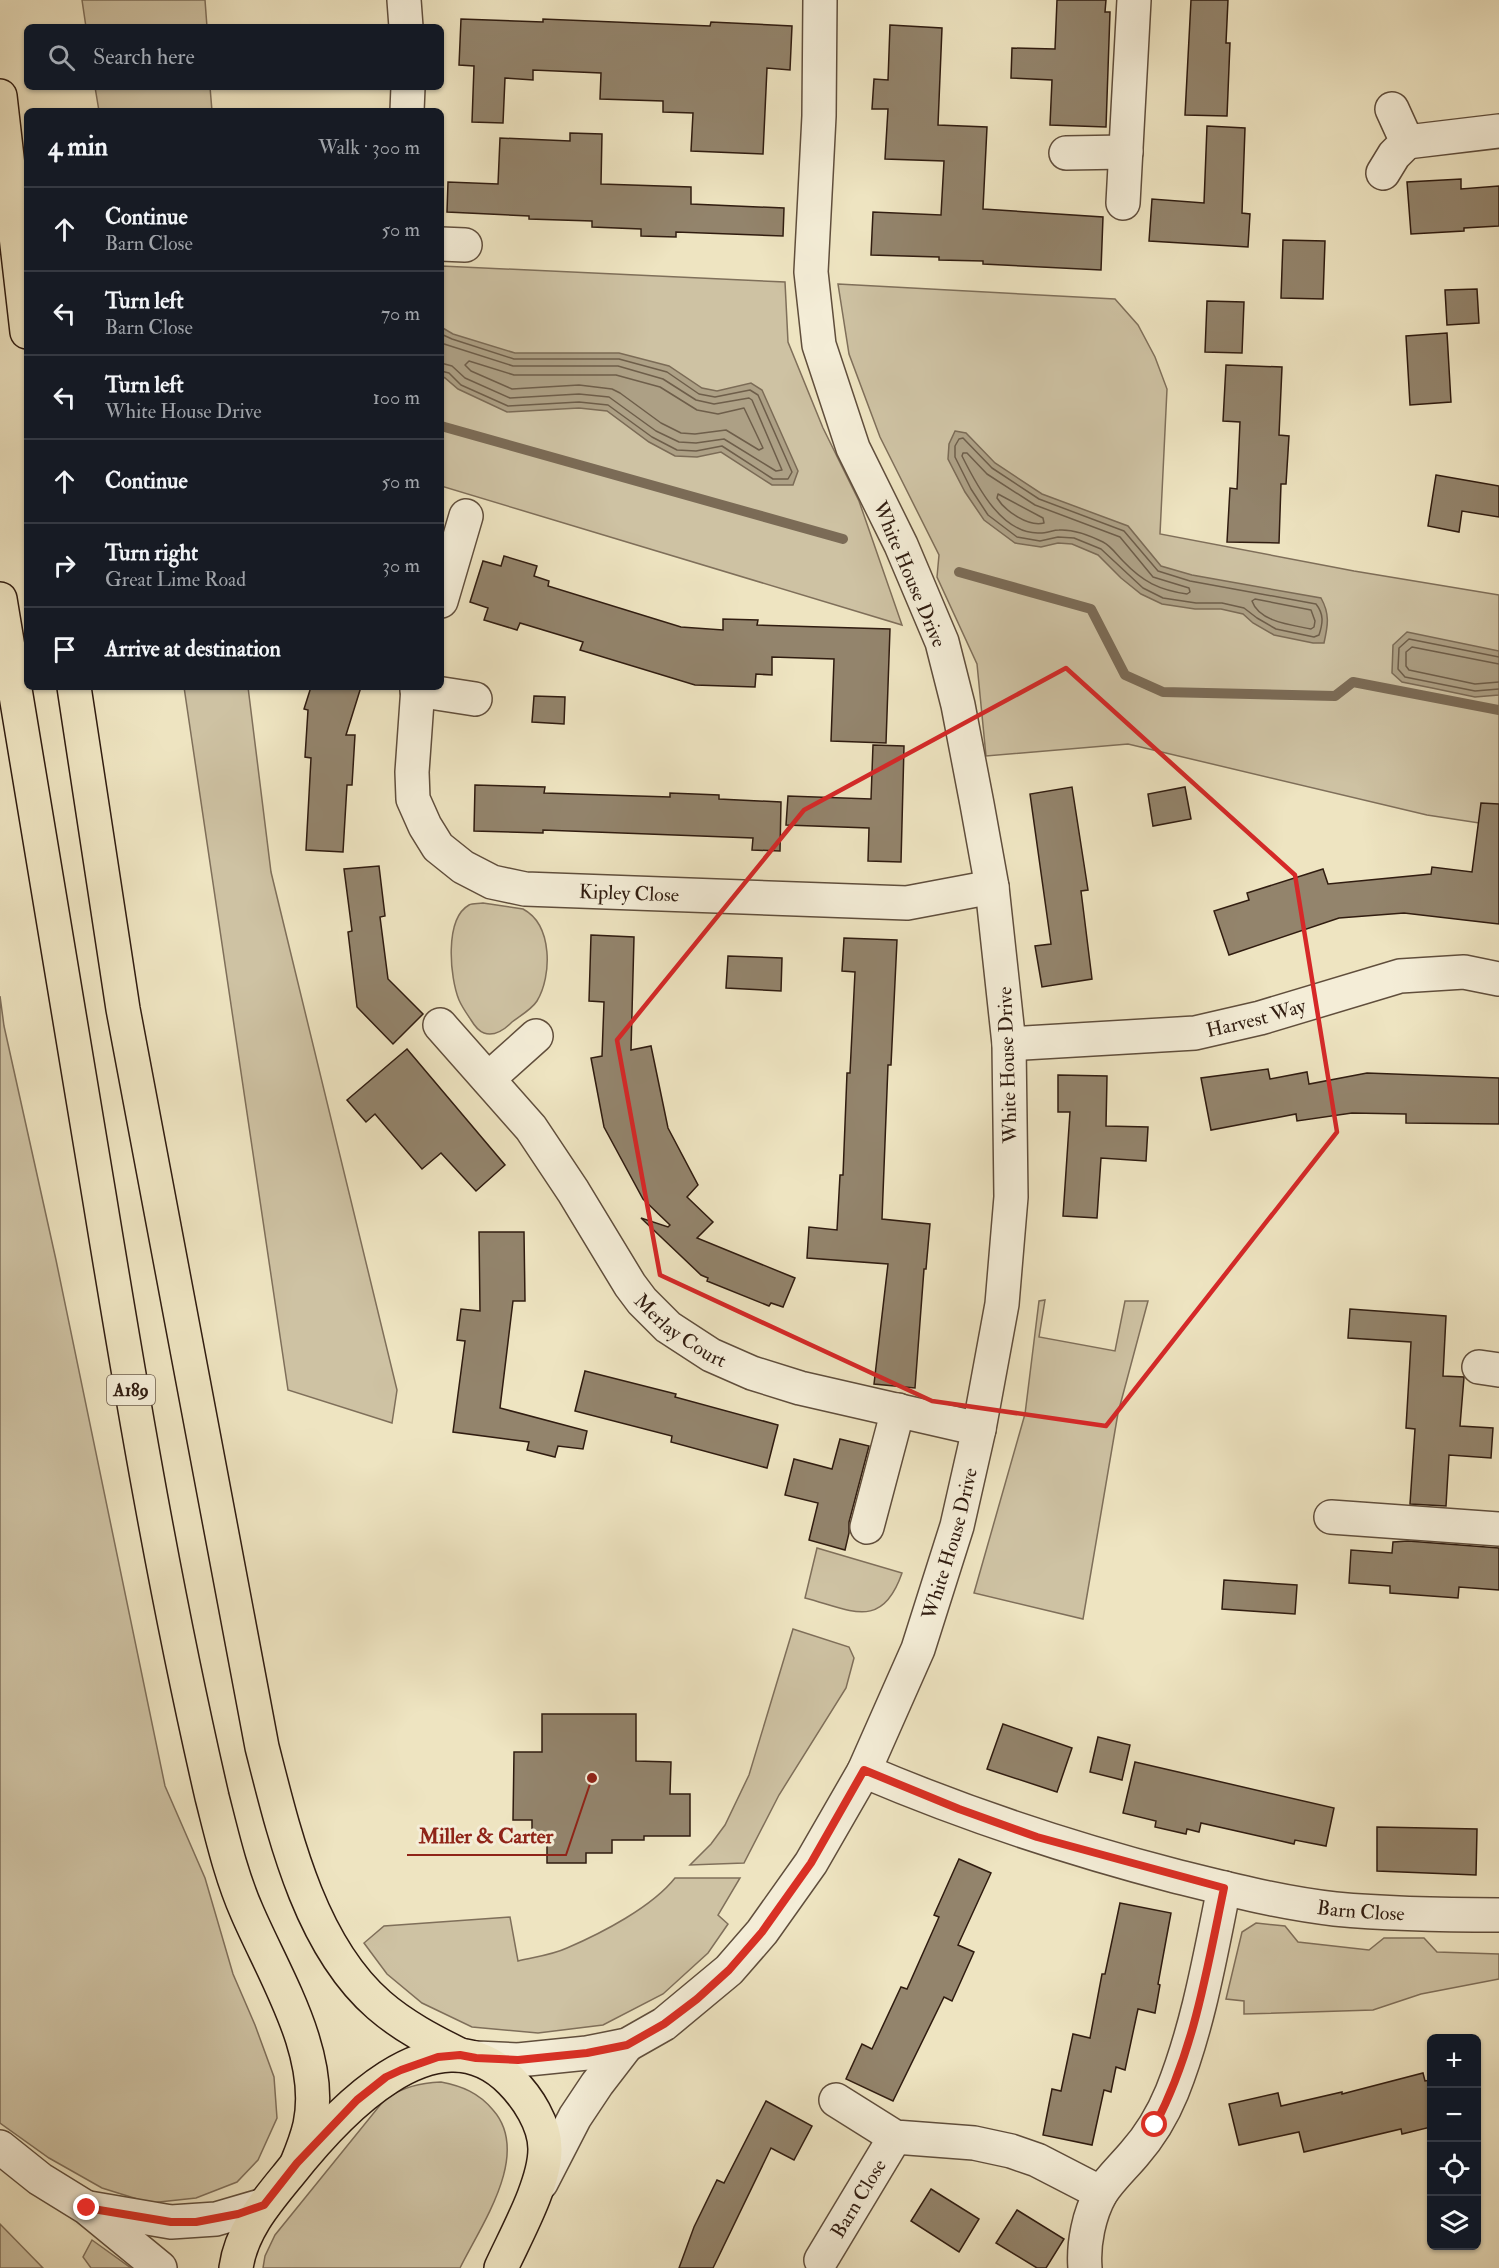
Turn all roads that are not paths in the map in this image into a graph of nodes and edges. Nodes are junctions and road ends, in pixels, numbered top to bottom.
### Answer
1 (404, 0) edge
2 (820, 0) edge
3 (1134, 0) edge
4 (406, 24) edge
5 (408, 90) edge
6 (0, 96) edge
7 (407, 108) edge
8 (1392, 109) dead end
9 (1499, 131) edge
10 (1407, 142) junction
11 (1126, 152) junction
12 (1066, 153) dead end
13 (1383, 173) dead end
14 (1123, 203) dead end
15 (24, 306) edge
16 (466, 516) dead end
17 (444, 591) edge
18 (0, 599) edge
19 (74, 690) edge
20 (417, 690) edge
21 (428, 690) edge
22 (475, 699) dead end
23 (992, 888) junction
24 (1499, 979) edge
25 (440, 1025) dead end
26 (536, 1036) dead end
27 (1009, 1044) junction
28 (489, 1079) junction
29 (898, 1410) junction
30 (979, 1429) junction
31 (1331, 1517) dead end
32 (867, 1527) dead end
33 (1487, 1528) edge
34 (864, 1770) junction
35 (1224, 1888) junction
36 (1499, 1915) edge
37 (627, 2045) junction
38 (468, 2057) junction
39 (836, 2100) dead end
40 (895, 2137) junction
41 (0, 2147) edge
42 (297, 2163) junction
43 (1101, 2193) junction
44 (531, 2202) junction
45 (264, 2205) junction
46 (87, 2208) junction
47 (821, 2260) dead end
48 (160, 2268) edge
49 (236, 2268) edge
50 (501, 2268) edge
51 (1085, 2268) edge

1 - 4 street
2 - 23 street, White House Drive
3 - 11 street
5 - 7 street
6 - 15 main road
8 - 10 street
9 - 10 street
10 - 13 street
11 - 12 street
11 - 14 street
16 - 17 street
18 - 42 main road, A189
19 - 38 main road
20 - 23 street, Kipley Close
21 - 22 street, Kipley Close
23 - 27 street, White House Drive
24 - 27 street, Harvest Way
25 - 28 street, Merlay Court
26 - 28 street
27 - 30 street, White House Drive
28 - 29 street, Merlay Court
29 - 30 street, Merlay Court
29 - 32 street
30 - 34 street, White House Drive
31 - 33 street
34 - 35 street, Barn Close
34 - 37 street, White House Drive
35 - 36 street, Barn Close
35 - 43 street
37 - 38 street, White House Drive
37 - 44 street, White House Drive
38 - 42 main road
38 - 44 main road
39 - 40 street, Barn Close
40 - 43 street, Barn Close
40 - 47 street, Barn Close
41 - 46 street
42 - 45 main road
43 - 51 street
44 - 50 main road
45 - 46 street
45 - 49 main road
46 - 48 street

